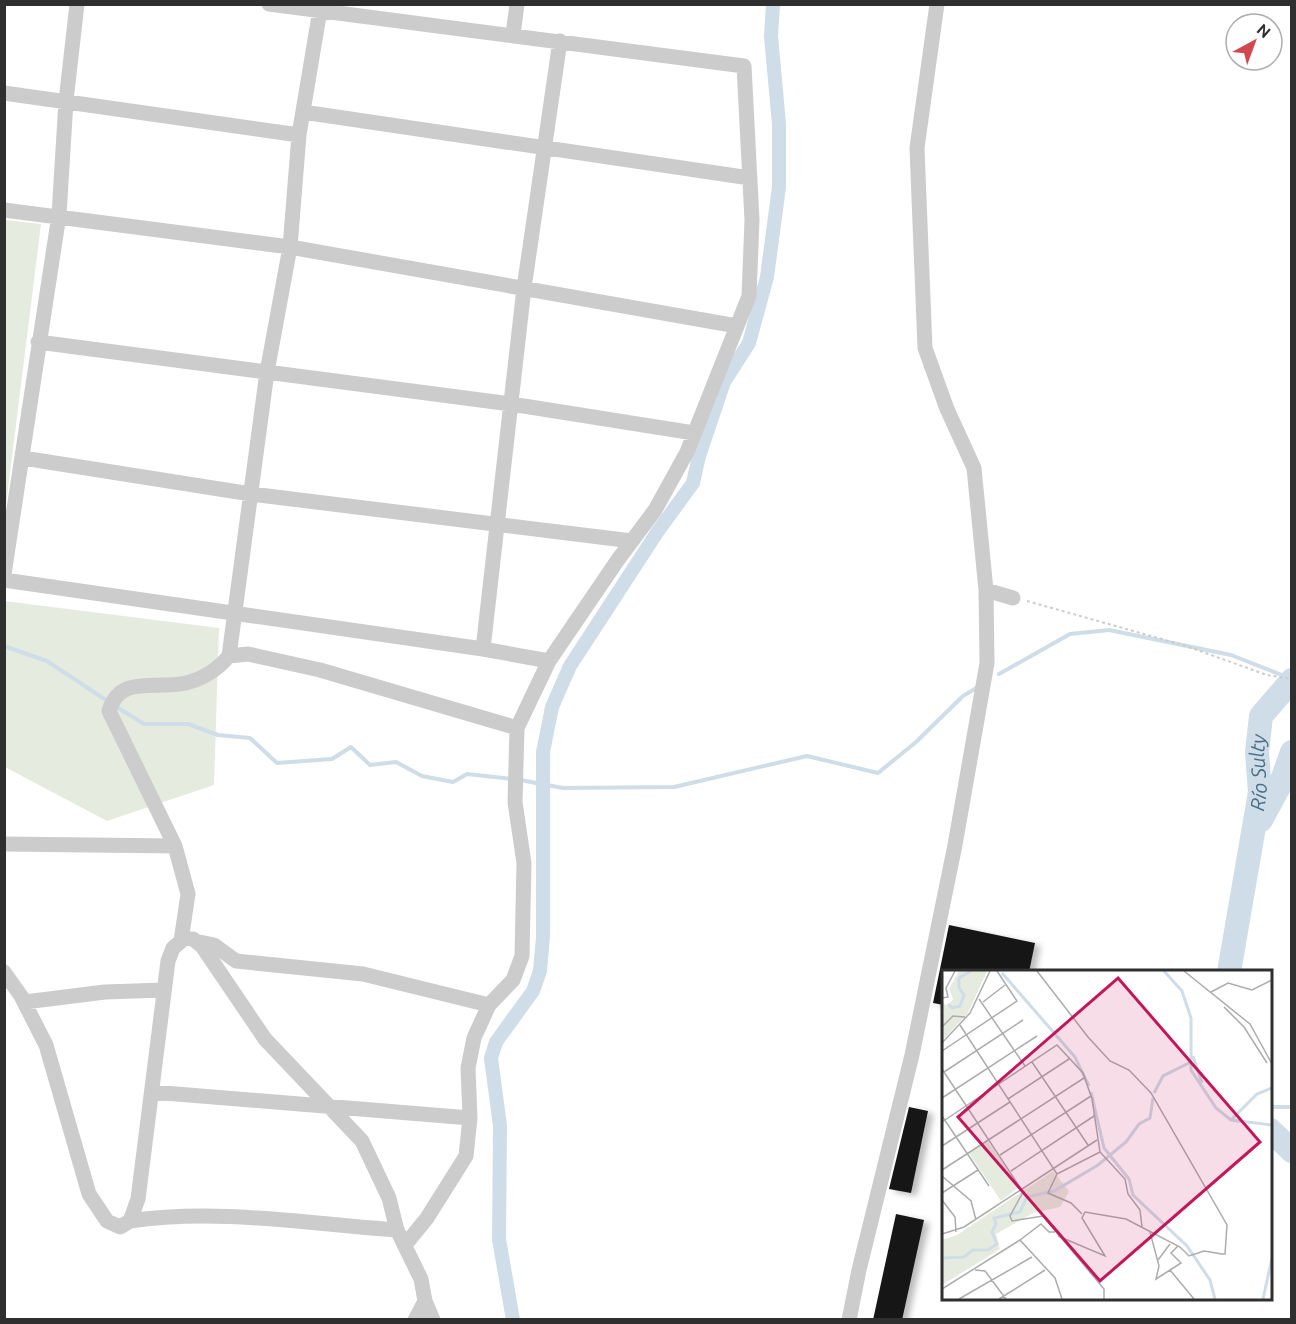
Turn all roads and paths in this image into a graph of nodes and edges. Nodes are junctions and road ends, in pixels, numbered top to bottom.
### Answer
1 (77, 4) edge
2 (269, 4) edge
3 (517, 4) edge
4 (937, 4) edge
5 (320, 8) edge
6 (513, 35) junction
7 (560, 42) junction
8 (4, 93) edge
9 (66, 101) junction
10 (303, 112) junction
11 (299, 135) junction
12 (544, 148) junction
13 (750, 178) junction
14 (4, 210) edge
15 (59, 215) junction
16 (290, 247) junction
17 (524, 288) junction
18 (737, 326) junction
19 (38, 342) junction
20 (267, 372) junction
21 (510, 404) junction
22 (694, 433) junction
23 (23, 458) junction
24 (251, 494) junction
25 (497, 523) junction
26 (632, 541) junction
27 (4, 574) edge
28 (4, 580) edge
29 (986, 590) junction
30 (1013, 598) joint
31 (235, 615) junction
32 (483, 649) junction
33 (229, 656) junction
34 (549, 661) junction
35 (1292, 679) edge
36 (517, 728) junction
37 (4, 844) edge
38 (175, 846) junction
39 (188, 941) junction
40 (4, 972) edge
41 (164, 990) junction
42 (25, 1002) junction
43 (489, 1005) junction
44 (152, 1092) junction
45 (330, 1107) junction
46 (470, 1118) junction
47 (129, 1221) junction
48 (397, 1230) junction
49 (405, 1245) junction
50 (425, 1301) junction
51 (415, 1320) edge
52 (433, 1320) edge
53 (849, 1320) edge

1 - 9 street
2 - 5 street
3 - 6 street
4 - 29 street
5 - 6 street
5 - 10 street
6 - 7 street
7 - 12 street
7 - 13 street
8 - 9 street
9 - 11 street
9 - 15 street
10 - 11 street
10 - 12 street
11 - 16 street
12 - 13 street
12 - 17 street
13 - 18 street
14 - 15 street
15 - 16 street
15 - 19 street
16 - 17 street
16 - 20 street
17 - 18 street
17 - 21 street
18 - 22 street
19 - 20 street
19 - 23 street
20 - 21 street
20 - 24 street
21 - 22 street
21 - 25 street
22 - 26 street
23 - 24 street
23 - 27 street
24 - 25 street
24 - 31 street
25 - 26 street
25 - 32 street
26 - 34 street
28 - 31 street
29 - 30 street
29 - 53 street
30 - 35 path
31 - 32 street
31 - 33 street
32 - 34 street
33 - 36 street
33 - 38 street
34 - 36 street
36 - 43 street
37 - 38 street
38 - 39 street
39 - 41 street
39 - 43 street
39 - 45 street
40 - 42 street
41 - 42 street
41 - 44 street
42 - 47 street
43 - 46 street
44 - 45 street
44 - 47 street
45 - 46 street
45 - 48 street
46 - 49 street
47 - 48 street
48 - 49 street
49 - 50 street
50 - 51 street
50 - 52 street

